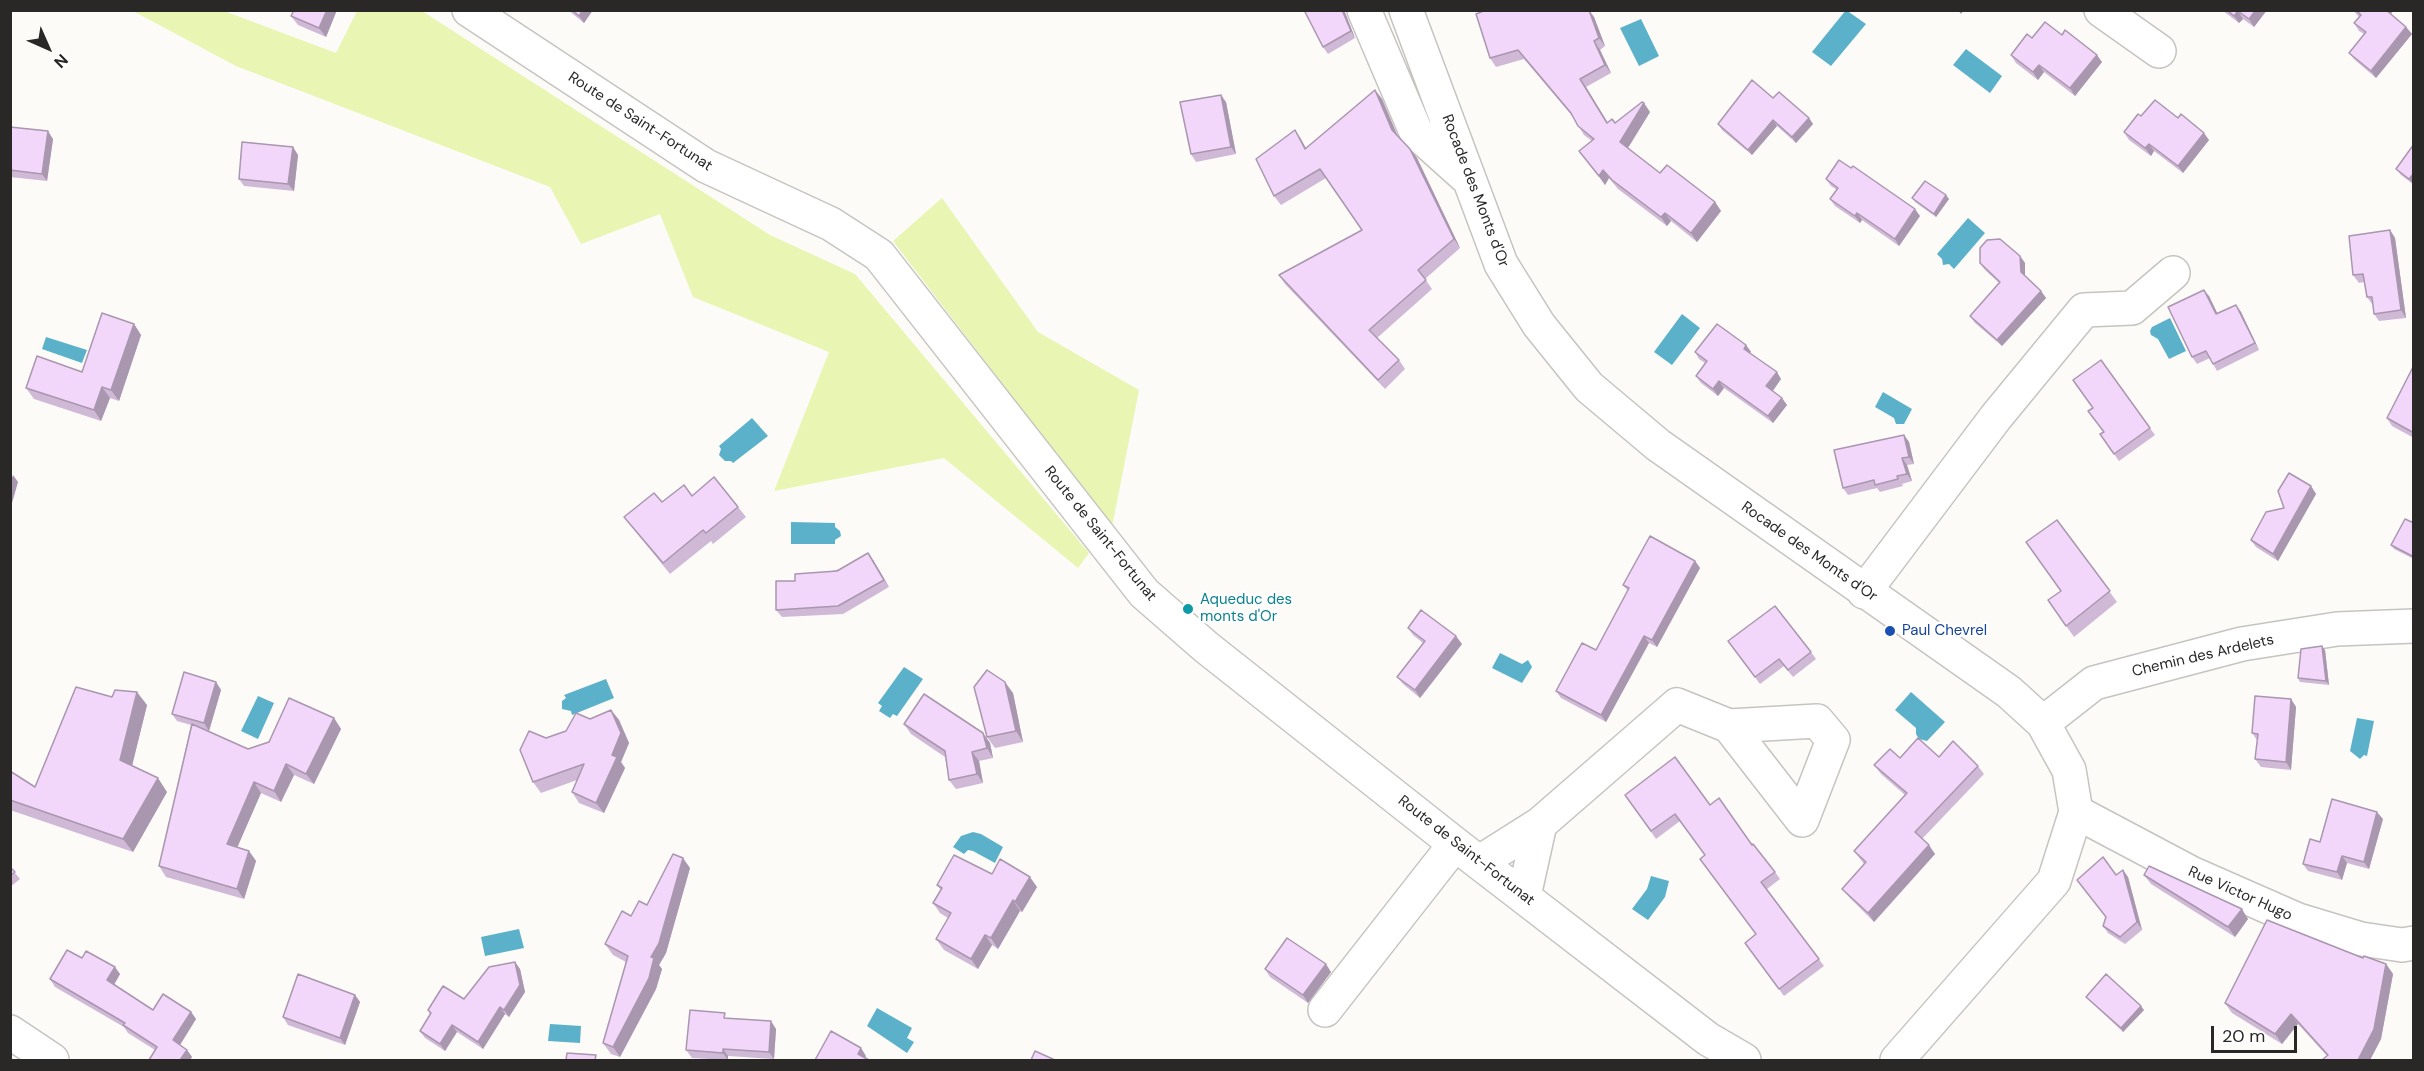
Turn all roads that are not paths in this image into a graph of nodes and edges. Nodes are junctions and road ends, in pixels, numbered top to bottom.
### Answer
1 (469, 10) edge
2 (1364, 10) edge
3 (1406, 10) edge
4 (2101, 10) edge
5 (2159, 51) dead end
6 (1469, 179) junction
7 (2173, 273) dead end
8 (1864, 592) junction
9 (2414, 626) edge
10 (2043, 723) junction
11 (1729, 726) dead end
12 (2076, 812) junction
13 (1540, 824) junction
14 (1467, 853) junction
15 (1524, 896) junction
16 (2414, 943) edge
17 (1325, 1010) dead end
18 (10, 1032) edge
19 (52, 1060) edge
20 (1744, 1060) edge
21 (1897, 1060) edge

1 - 14 street, Route de Saint-Fortunat
2 - 6 street
3 - 6 street, Rocade des Monts d'Or
4 - 5 street
6 - 8 street, Rocade des Monts d'Or
7 - 8 street
8 - 10 street, Rocade des Monts d'Or
9 - 10 street, Chemin des Ardelets
10 - 12 street, Rocade des Monts d'Or
11 - 13 street
12 - 16 street, Rue Victor Hugo
12 - 21 street, Rocade des Monts d'Or
13 - 14 street
13 - 15 street
14 - 15 street, Route de Saint-Fortunat
14 - 17 street
15 - 20 street, Route de Saint-Fortunat
18 - 19 street

